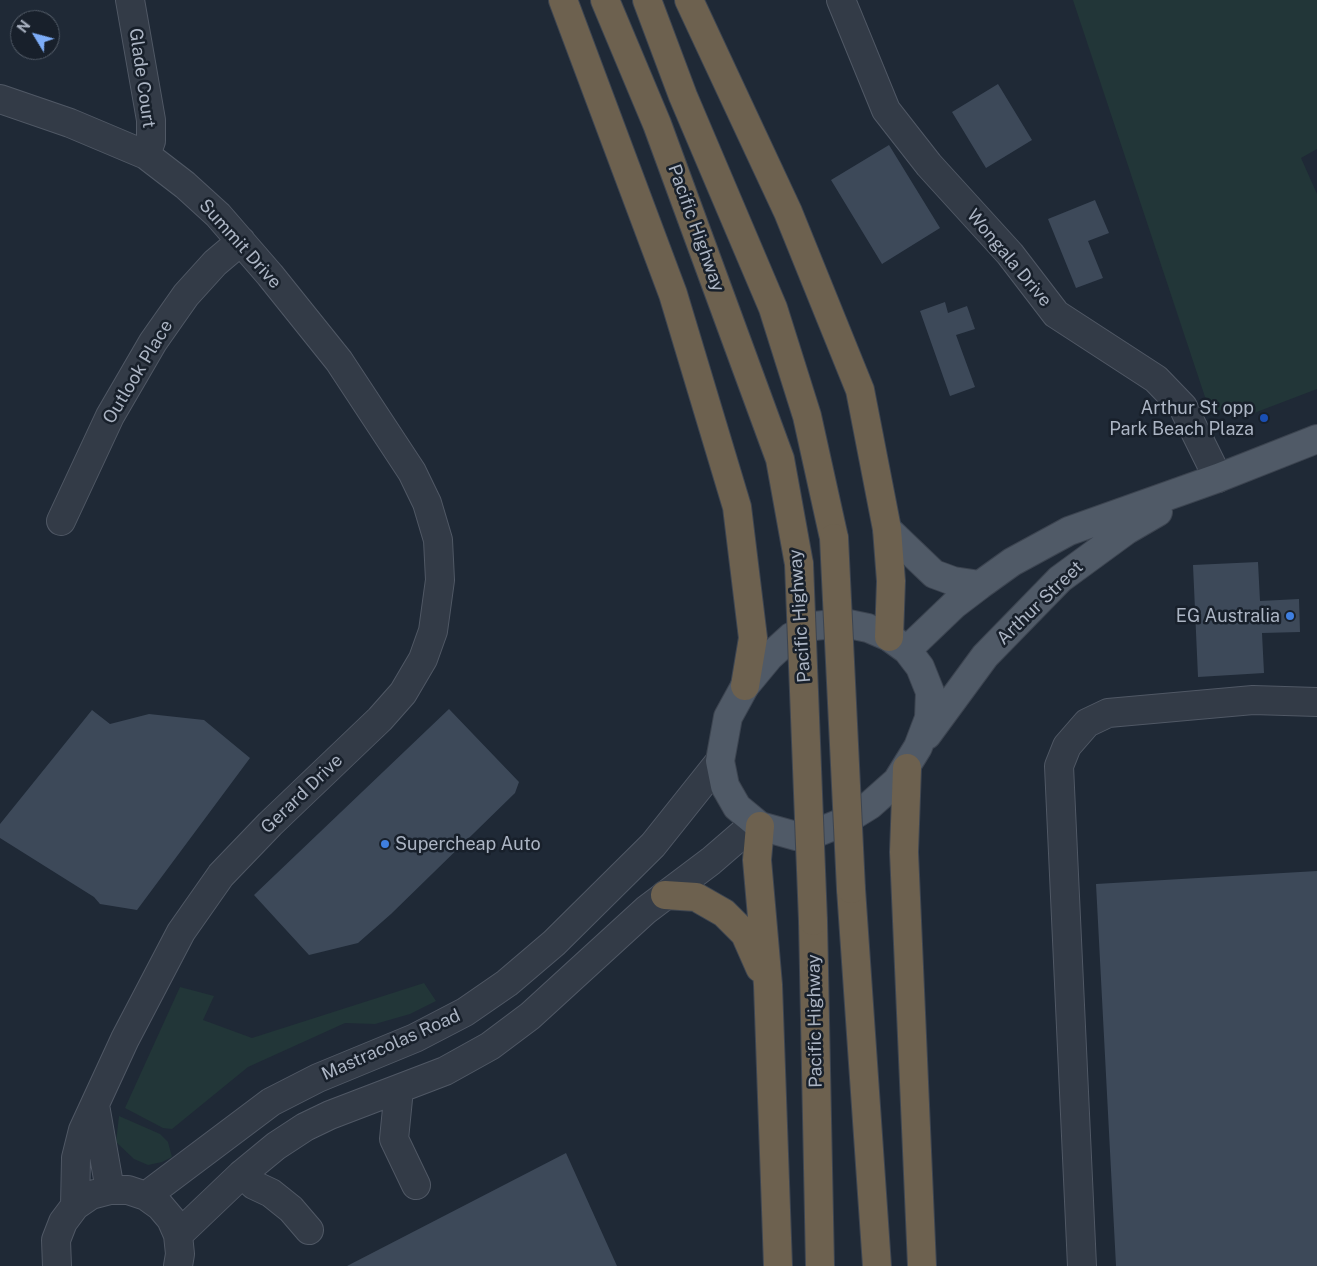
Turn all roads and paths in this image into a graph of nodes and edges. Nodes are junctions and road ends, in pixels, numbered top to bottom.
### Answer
1 (130, 0) edge
2 (563, 0) edge
3 (605, 0) edge
4 (647, 0) edge
5 (689, 0) edge
6 (841, 0) edge
7 (0, 99) edge
8 (146, 155) junction
9 (241, 241) junction
10 (1317, 439) edge
11 (412, 472) joint
12 (1218, 478) junction
13 (61, 521) dead end
14 (887, 528) junction
15 (980, 585) junction
16 (898, 644) junction
17 (745, 686) junction
18 (1317, 686) edge
19 (1253, 700) junction
20 (1317, 702) edge
21 (912, 758) junction
22 (720, 761) junction
23 (758, 824) junction
24 (664, 895) junction
25 (768, 985) junction
26 (399, 1089) junction
27 (95, 1105) junction
28 (242, 1174) junction
29 (416, 1185) dead end
30 (110, 1190) junction
31 (146, 1196) junction
32 (75, 1206) junction
33 (309, 1230) dead end
34 (178, 1235) junction
35 (820, 1265) edge
36 (57, 1266) edge
37 (178, 1266) edge
38 (778, 1266) edge
39 (877, 1266) edge
40 (922, 1266) edge
41 (1082, 1266) edge

1 - 8 street, Glade Court
2 - 17 highway
3 - 35 highway, Pacific Highway, bridge
4 - 39 highway, Pacific Highway, bridge
5 - 14 highway
6 - 12 street, Wongala Drive
7 - 8 street, Summit Drive
8 - 9 street, Summit Drive
9 - 11 street, Summit Drive
9 - 13 street, Outlook Place
10 - 12 main road, Arthur Street
11 - 27 street, Gerard Drive
12 - 15 main road, Arthur Street
12 - 21 main road, Arthur Street
14 - 15 main road
14 - 16 highway
15 - 16 main road, Arthur Street
16 - 17 main road
16 - 21 main road
17 - 22 main road
18 - 19 street
19 - 20 street
19 - 41 street
21 - 23 main road, Arthur Street
21 - 40 highway
22 - 23 main road
22 - 31 street, Mastracolas Road
23 - 24 street
23 - 25 highway
24 - 25 highway
24 - 26 street
25 - 38 highway
26 - 28 street
26 - 29 street
27 - 30 street
27 - 32 street, Gerard Drive
28 - 33 street
28 - 34 street
30 - 31 street
30 - 32 street
31 - 34 street
32 - 36 street
34 - 37 street

